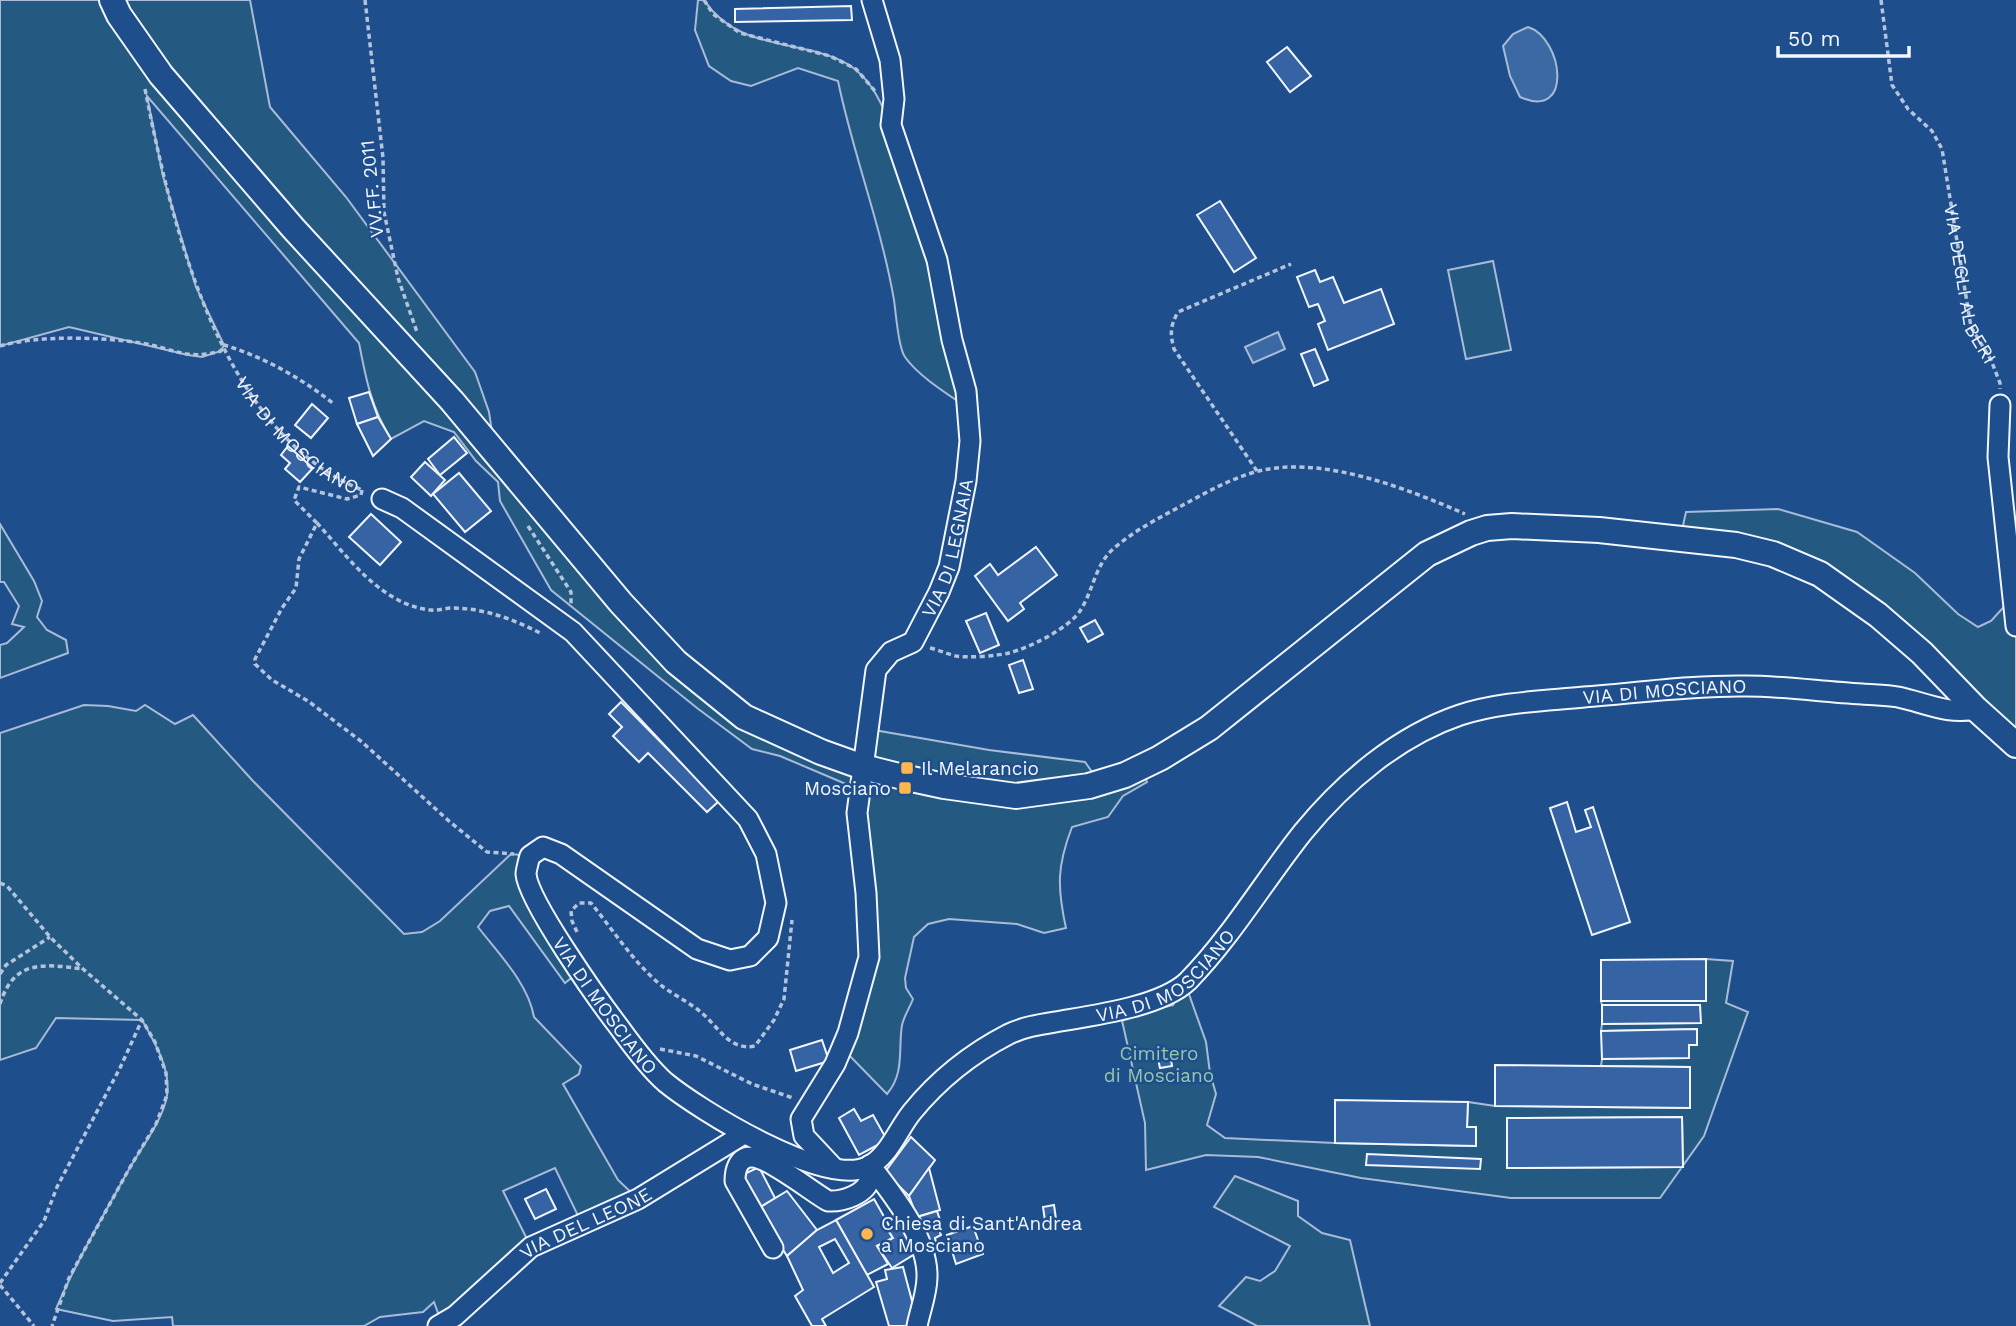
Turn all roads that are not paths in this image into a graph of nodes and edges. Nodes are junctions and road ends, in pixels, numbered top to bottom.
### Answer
1 (113, 0) edge
2 (872, 0) edge
3 (2000, 405) road end
4 (382, 499) road end
5 (2016, 626) edge
6 (1976, 709) junction
7 (2016, 745) edge
8 (863, 767) junction
9 (744, 1134) junction
10 (867, 1167) junction
11 (834, 1168) junction
12 (773, 1248) dead end
13 (438, 1326) edge
14 (916, 1326) edge

1 - 8 main road
2 - 8 street, VIA DI LEGNAIA
3 - 5 street
4 - 9 street, VIA DI MOSCIANO
6 - 7 main road
6 - 8 main road
6 - 10 street, VIA DI MOSCIANO
8 - 11 street, VIA DI LEGNAIA
9 - 11 street, VIA DI MOSCIANO
9 - 13 street, VIA DEL LEONE
10 - 11 street, VIA DI MOSCIANO
10 - 12 street
10 - 14 street

